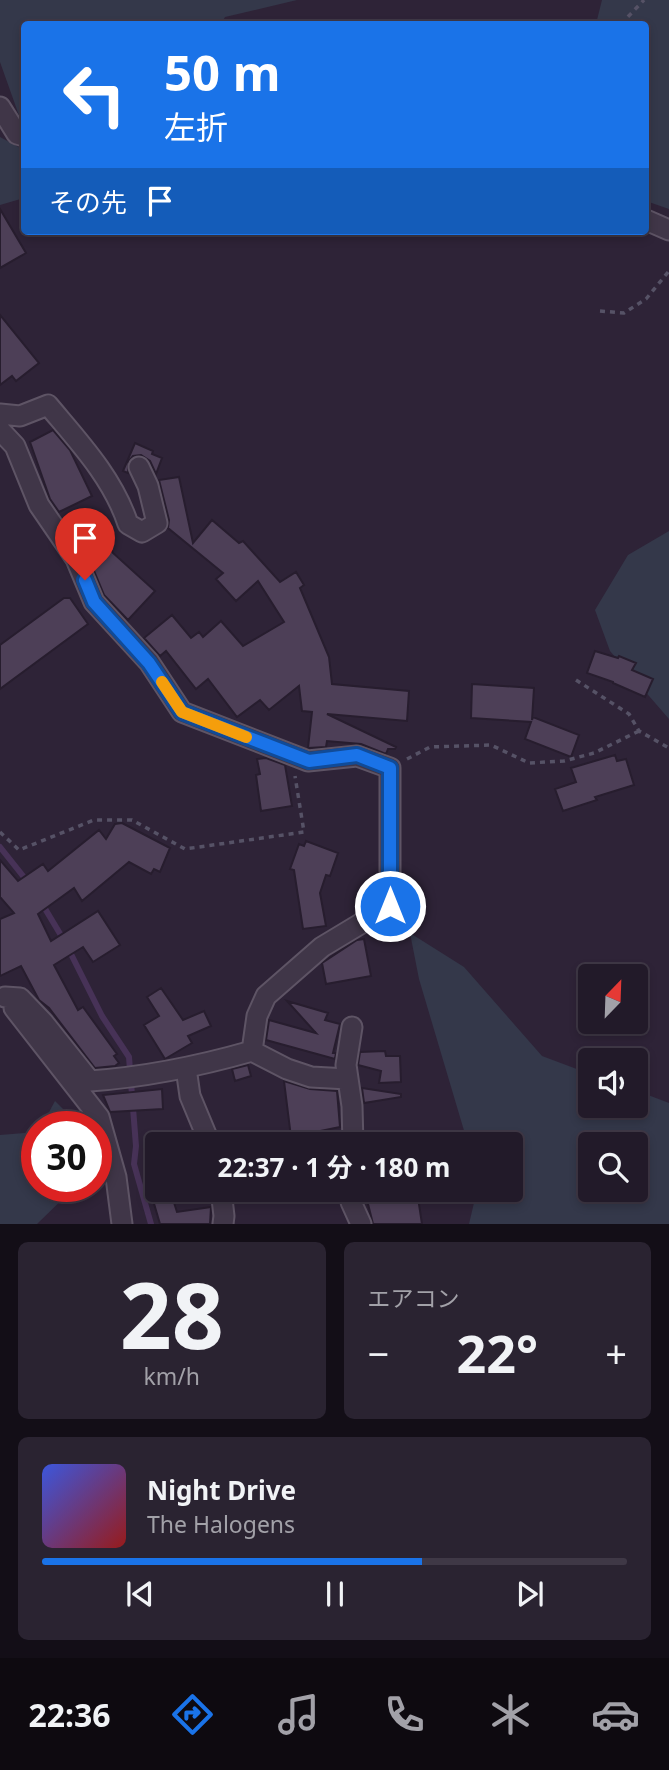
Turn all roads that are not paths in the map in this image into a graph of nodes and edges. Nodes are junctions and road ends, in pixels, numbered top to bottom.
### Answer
1 (0, 107) edge
2 (21, 135) edge
3 (649, 221) edge
4 (669, 230) edge
5 (0, 414) edge
6 (0, 429) edge
7 (139, 467) dead end
8 (3, 994) edge
9 (352, 1027) dead end
10 (252, 1051) junction
11 (186, 1068) junction
12 (348, 1079) junction
13 (205, 1132) edge
14 (353, 1132) edge
15 (118, 1192) junction
16 (222, 1202) edge
17 (351, 1202) edge
18 (107, 1224) edge
19 (122, 1224) edge
20 (223, 1224) edge
21 (361, 1224) edge

1 - 2 street
3 - 4 street
5 - 7 street
6 - 10 street
8 - 11 street
8 - 15 street
9 - 12 street
10 - 11 street
10 - 12 street
11 - 13 street
12 - 14 street
15 - 18 street
15 - 19 street
16 - 20 street
17 - 21 street

